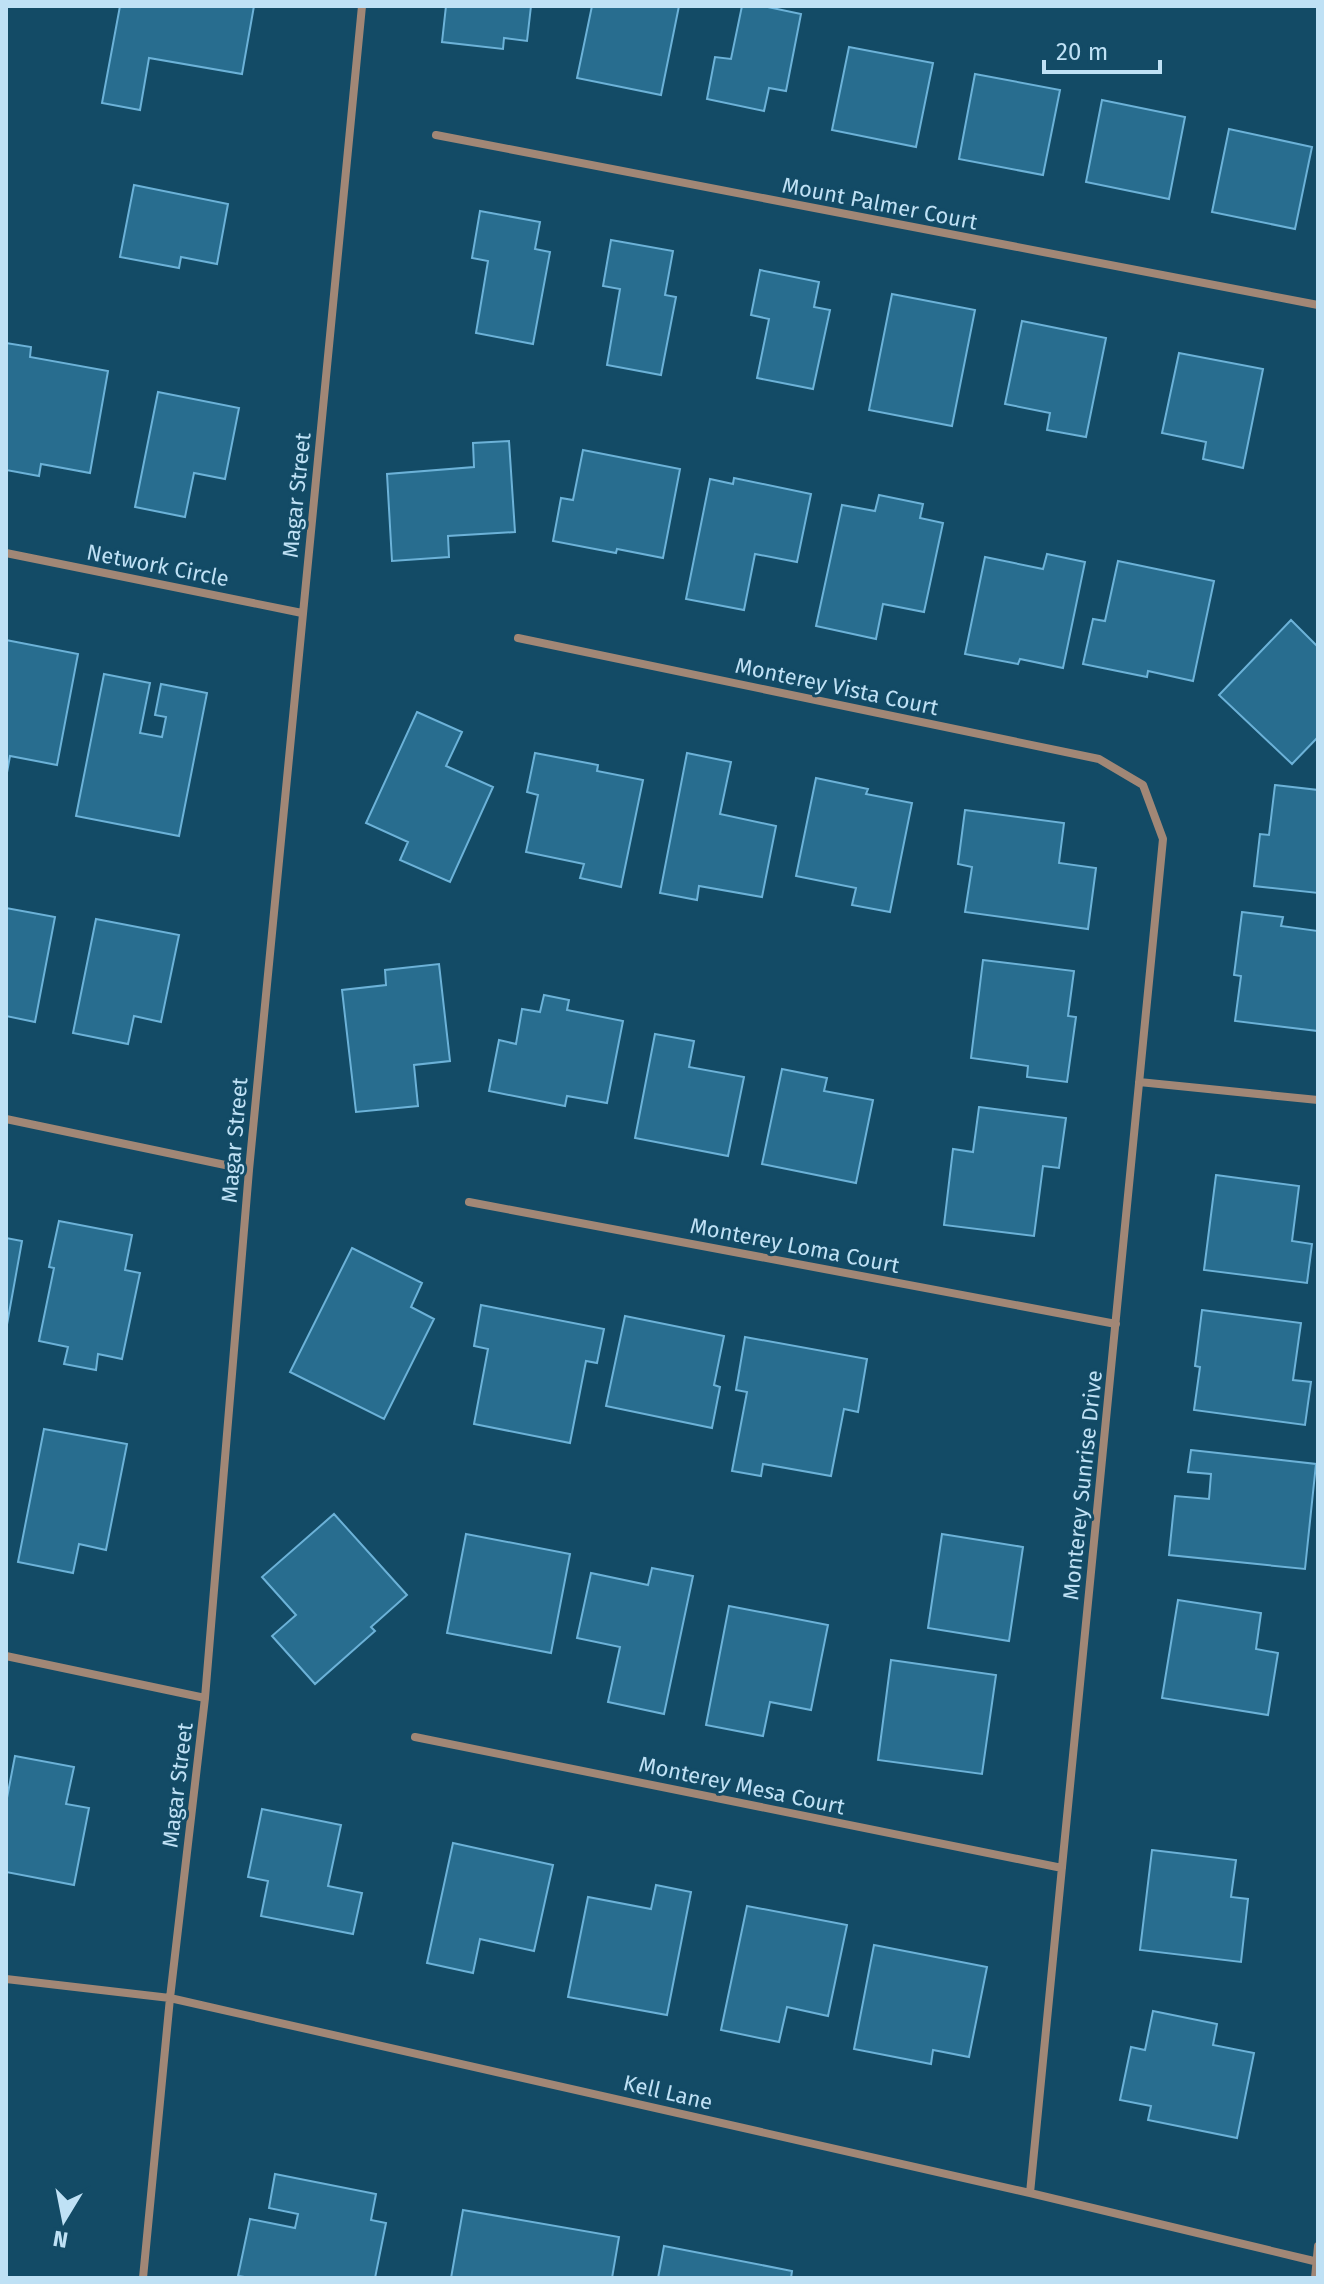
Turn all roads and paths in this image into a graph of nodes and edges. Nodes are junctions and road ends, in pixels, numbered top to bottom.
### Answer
1 (362, 6) edge
2 (436, 135) dead end
3 (1318, 305) edge
4 (6, 553) edge
5 (302, 613) junction
6 (518, 638) dead end
7 (1143, 785) joint
8 (1139, 1082) junction
9 (1318, 1100) edge
10 (6, 1119) edge
11 (249, 1170) junction
12 (469, 1202) dead end
13 (1116, 1324) junction
14 (6, 1656) edge
15 (205, 1698) junction
16 (415, 1737) dead end
17 (1062, 1868) junction
18 (6, 1979) edge
19 (170, 1998) junction
20 (1030, 2193) junction
21 (1318, 2246) edge
22 (1317, 2262) edge
23 (143, 2278) edge
24 (1315, 2278) edge

1 - 5 street, Magar Street
2 - 3 street, Mount Palmer Court
4 - 5 street, Network Circle
5 - 11 street, Magar Street
6 - 7 street, Monterey Vista Court
7 - 8 street, Monterey Sunrise Drive
8 - 9 street
8 - 13 street, Monterey Sunrise Drive
10 - 11 street
11 - 15 street, Magar Street
12 - 13 street, Monterey Loma Court
13 - 17 street, Monterey Sunrise Drive
14 - 15 street
15 - 19 street, Magar Street
16 - 17 street, Monterey Mesa Court
17 - 20 street, Monterey Sunrise Drive
18 - 19 street, Kell Lane
19 - 20 street, Kell Lane
19 - 23 street, Magar Street
20 - 22 street, Kell Lane
21 - 22 street
22 - 24 street

